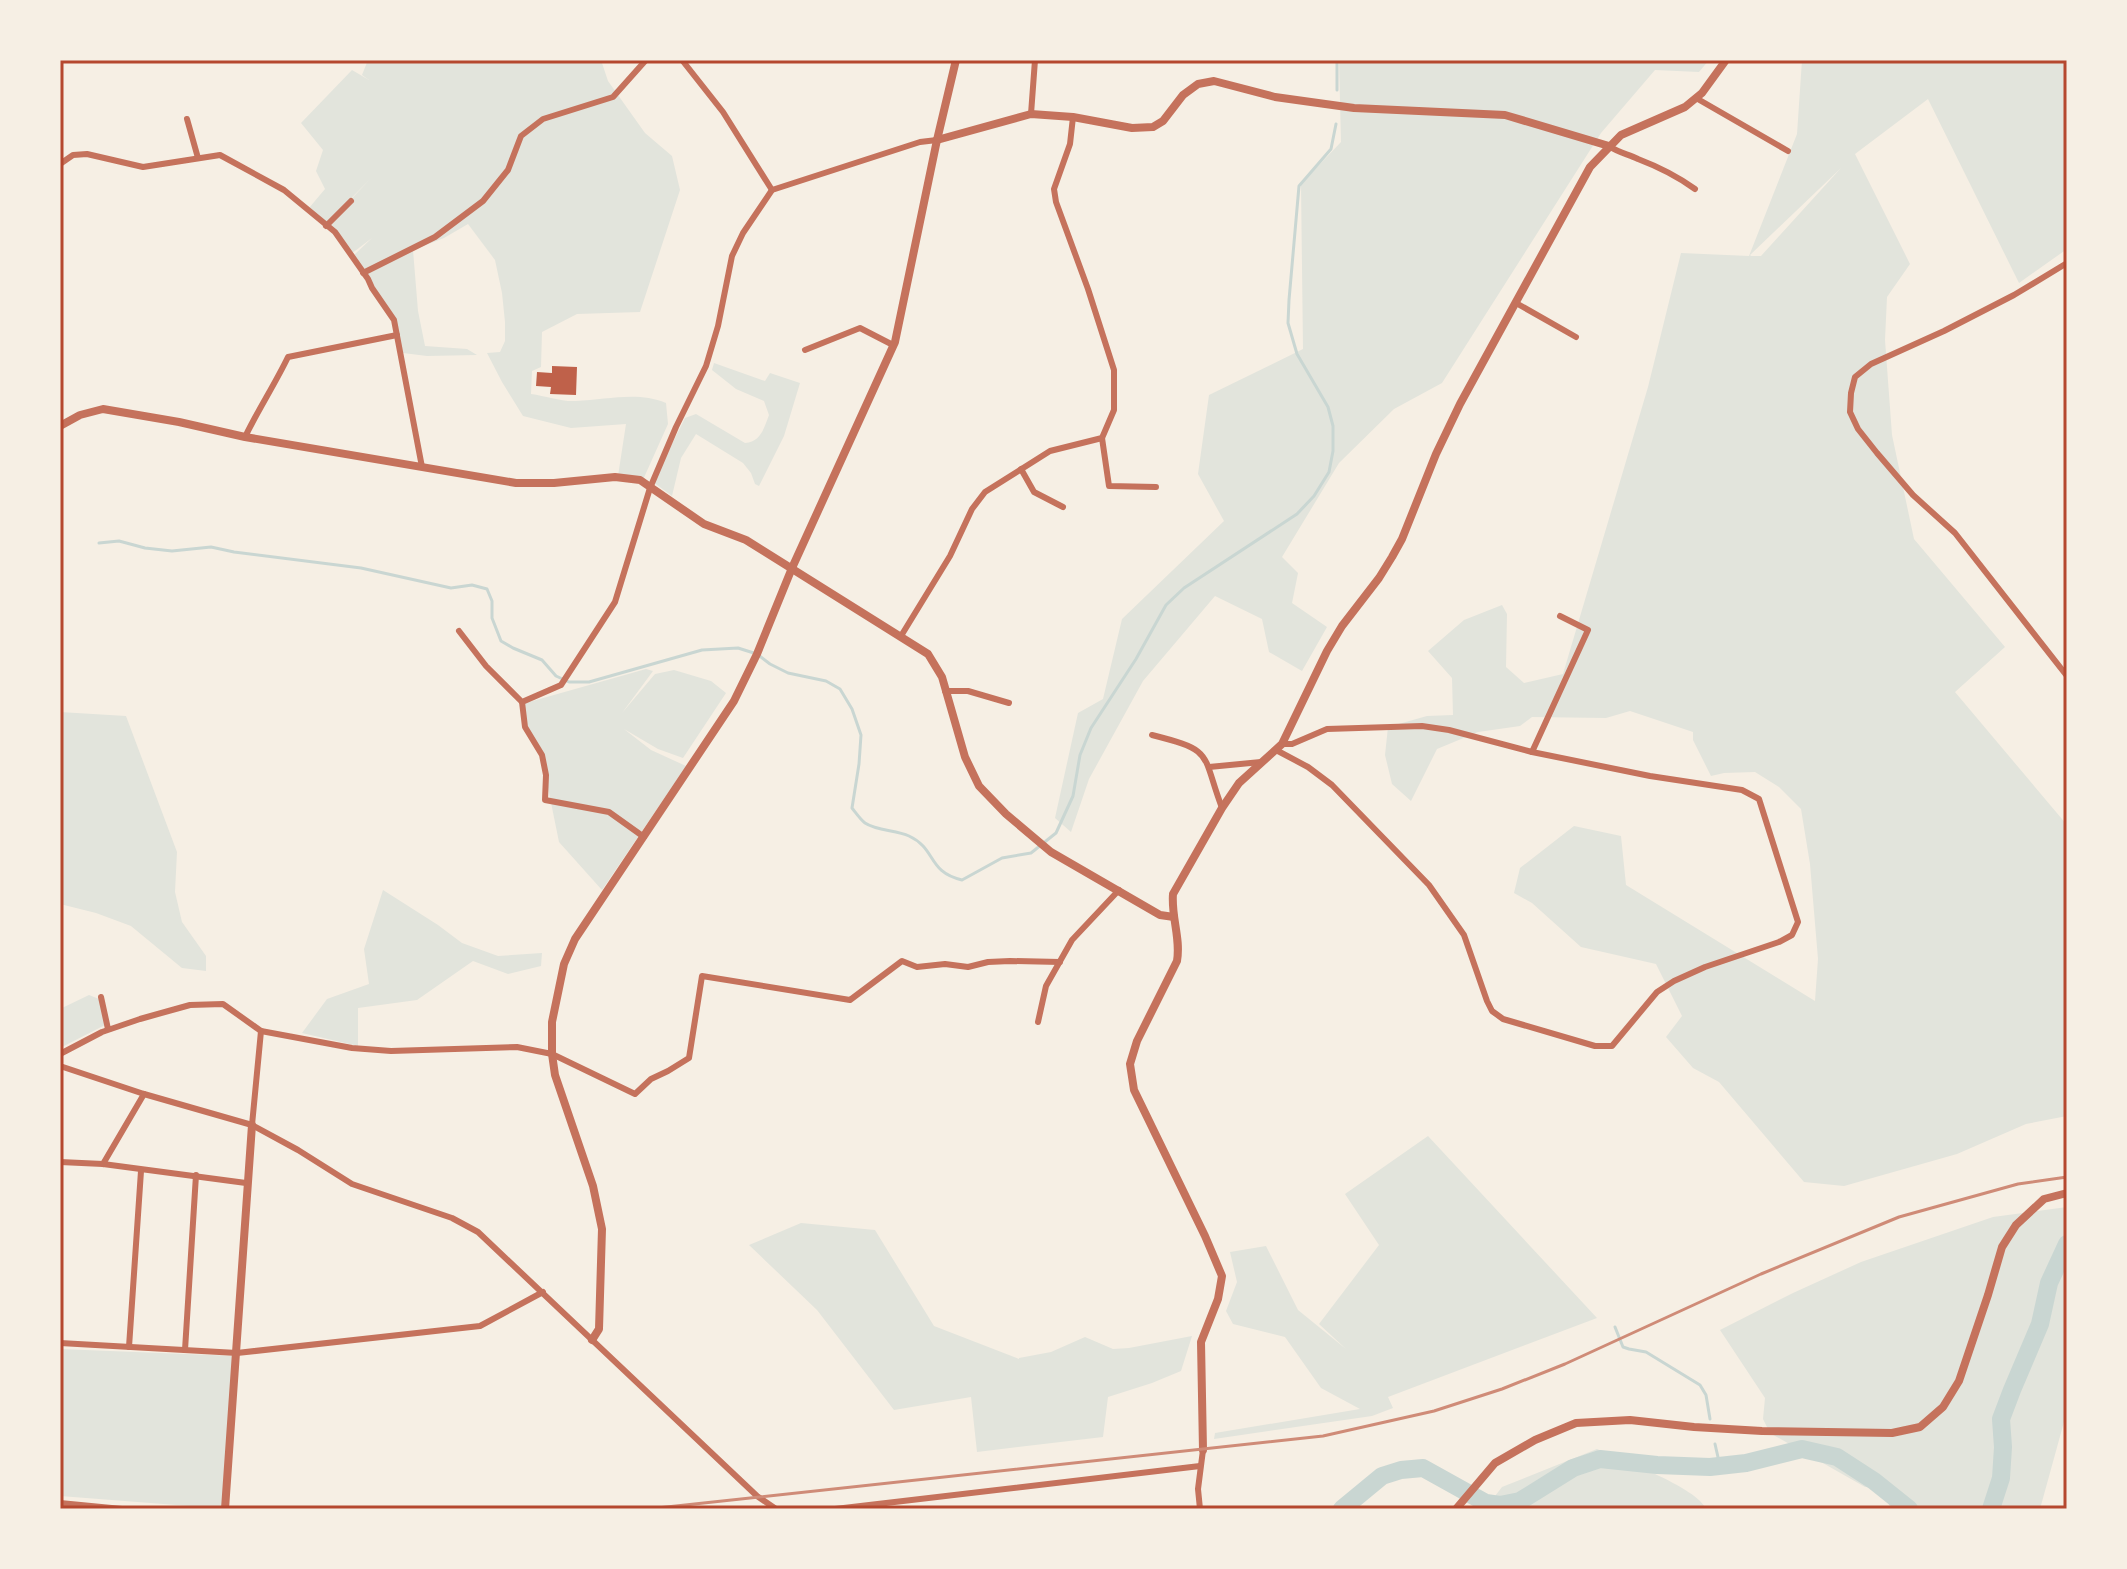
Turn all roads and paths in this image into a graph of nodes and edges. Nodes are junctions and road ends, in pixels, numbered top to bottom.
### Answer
1 (646, 60) edge
2 (682, 60) edge
3 (956, 60) edge
4 (1035, 60) edge
5 (1726, 60) edge
6 (1696, 98) junction
7 (1031, 114) junction
8 (1073, 117) junction
9 (187, 119) dead end
10 (937, 140) junction
11 (1609, 146) junction
12 (1788, 151) dead end
13 (198, 158) junction
14 (60, 164) edge
15 (1695, 189) dead end
16 (772, 190) junction
17 (351, 201) dead end
18 (326, 226) junction
19 (2067, 263) edge
20 (363, 273) junction
21 (1516, 303) junction
22 (397, 335) junction
23 (1576, 337) dead end
24 (893, 345) junction
25 (805, 350) dead end
26 (60, 426) edge
27 (245, 437) junction
28 (1102, 438) junction
29 (422, 467) junction
30 (1021, 469) junction
31 (1156, 487) dead end
32 (650, 488) junction
33 (1063, 507) dead end
34 (792, 568) junction
35 (1560, 616) dead end
36 (459, 631) dead end
37 (901, 636) junction
38 (2067, 676) edge
39 (945, 691) junction
40 (522, 702) junction
41 (1009, 703) dead end
42 (1152, 735) dead end
43 (1279, 747) junction
44 (1532, 752) junction
45 (1261, 762) junction
46 (1209, 767) junction
47 (1222, 808) junction
48 (644, 837) junction
49 (1119, 890) junction
50 (1174, 917) junction
51 (1060, 962) junction
52 (101, 997) dead end
53 (1038, 1022) dead end
54 (108, 1029) junction
55 (261, 1031) junction
56 (60, 1054) edge
57 (552, 1054) junction
58 (60, 1066) edge
59 (144, 1094) junction
60 (252, 1125) junction
61 (60, 1162) edge
62 (103, 1164) junction
63 (141, 1171) junction
64 (196, 1175) junction
65 (246, 1183) junction
66 (2067, 1193) edge
67 (543, 1292) junction
68 (592, 1340) junction
69 (60, 1343) edge
70 (129, 1347) junction
71 (185, 1350) junction
72 (237, 1353) junction
73 (1203, 1450) joint
74 (1200, 1466) junction
75 (60, 1503) edge
76 (122, 1509) edge
77 (225, 1509) edge
78 (776, 1509) edge
79 (835, 1509) edge
80 (1200, 1509) edge
81 (1456, 1509) edge

1 - 20 street
2 - 16 street
3 - 10 street
4 - 7 street
5 - 6 street
6 - 11 street
6 - 12 street
7 - 8 street
7 - 10 street
8 - 11 street
8 - 28 street
9 - 13 street
10 - 16 street
10 - 24 street
11 - 15 street
11 - 21 street
13 - 14 street
13 - 18 street
16 - 32 street
17 - 18 street
18 - 20 street
19 - 38 street
20 - 22 street
21 - 23 street
21 - 43 street
22 - 27 street
22 - 29 street
24 - 25 street
24 - 34 street
26 - 27 street
27 - 29 street
28 - 30 street
28 - 31 street
29 - 32 street
30 - 33 street
30 - 37 street
32 - 34 street
32 - 40 street
34 - 37 street
34 - 48 street
35 - 44 street
36 - 40 street
37 - 39 street
39 - 41 street
39 - 49 street
40 - 48 street
42 - 46 street
43 - 44 street
43 - 44 street
43 - 45 street
45 - 46 street
45 - 47 street
46 - 47 street
47 - 50 street
48 - 57 street
49 - 50 street
49 - 51 street
50 - 73 street
51 - 53 street
51 - 57 street
52 - 54 street
54 - 55 street
54 - 56 street
55 - 57 street
55 - 60 street
57 - 68 street
58 - 59 street
59 - 60 street
59 - 62 street
60 - 65 street
60 - 67 street
61 - 62 street
62 - 63 street
63 - 64 street
63 - 70 street
64 - 65 street
64 - 71 street
65 - 72 street
66 - 81 street
67 - 68 street
67 - 72 street
68 - 78 street
69 - 70 street
70 - 71 street
71 - 72 street
72 - 77 street
73 - 74 street
74 - 79 street
74 - 80 street
75 - 76 street

